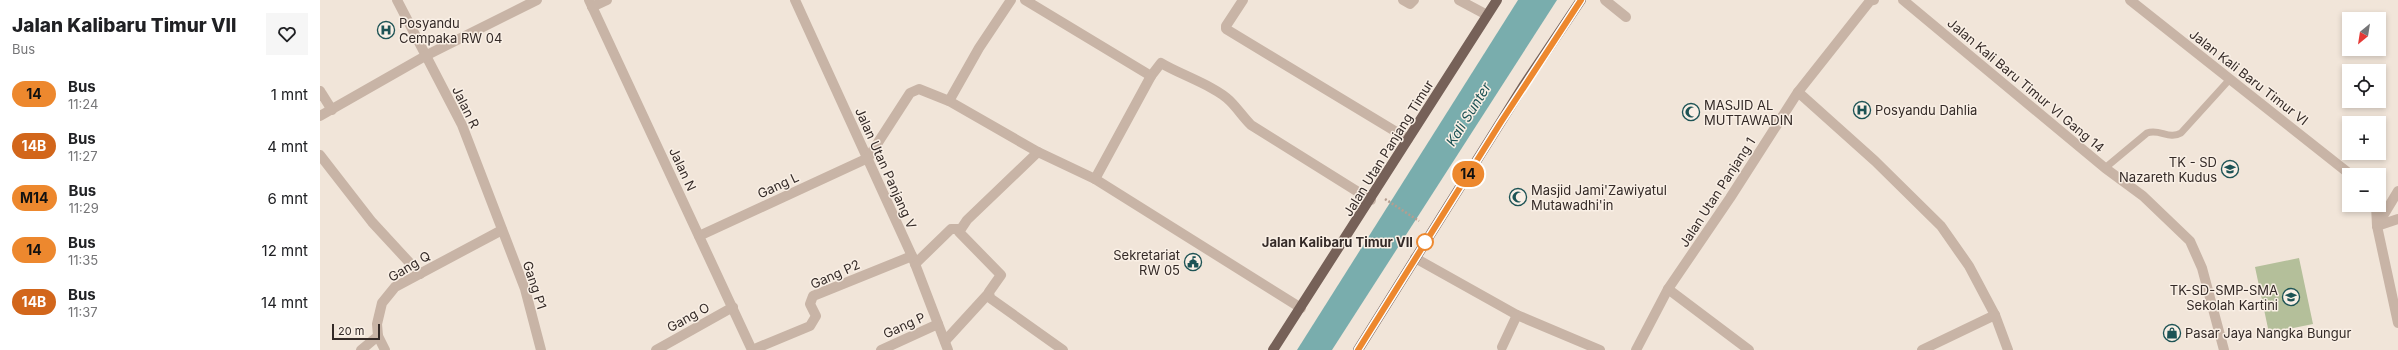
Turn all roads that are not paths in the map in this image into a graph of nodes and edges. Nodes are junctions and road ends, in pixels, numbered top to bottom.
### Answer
1 (397, 0) edge
2 (537, 0) edge
3 (607, 0) edge
4 (795, 0) edge
5 (1011, 0) edge
6 (1025, 0) edge
7 (1243, 0) edge
8 (1403, 0) edge
9 (1414, 0) edge
10 (1459, 0) edge
11 (1497, 0) edge
12 (1580, 0) edge
13 (1605, 0) edge
14 (1874, 0) edge
15 (1903, 0) edge
16 (2130, 0) edge
17 (591, 4) edge
18 (1488, 15) junction
19 (1626, 17) dead end
20 (427, 55) junction
21 (1151, 76) junction
22 (2230, 79) junction
23 (320, 91) edge
24 (1798, 92) junction
25 (949, 101) junction
26 (332, 110) junction
27 (320, 116) edge
28 (1408, 139) junction
29 (1038, 152) junction
30 (320, 155) edge
31 (868, 158) junction
32 (2105, 168) junction
33 (2342, 168) edge
34 (1095, 179) junction
35 (2398, 191) edge
36 (1371, 200) junction
37 (2377, 212) edge
38 (2398, 219) edge
39 (2378, 226) junction
40 (959, 229) junction
41 (502, 230) junction
42 (699, 236) junction
43 (1416, 258) junction
44 (913, 260) junction
45 (420, 274) junction
46 (1668, 289) junction
47 (988, 294) junction
48 (733, 307) junction
49 (1301, 308) junction
50 (1517, 315) junction
51 (1995, 315) junction
52 (2398, 323) edge
53 (938, 324) junction
54 (378, 336) junction
55 (947, 346) edge
56 (1502, 347) dead end
57 (361, 350) edge
58 (385, 350) edge
59 (541, 350) edge
60 (656, 350) edge
61 (752, 350) edge
62 (881, 350) edge
63 (1063, 350) edge
64 (1273, 350) edge
65 (1358, 350) edge
66 (1600, 350) edge
67 (1636, 350) edge
68 (1749, 350) edge
69 (1922, 350) edge
70 (2008, 350) edge
71 (2224, 350) edge

1 - 20 street, Jalan R
2 - 20 street
3 - 17 street
4 - 31 street, Jalan Utan Panjang V
5 - 25 street
6 - 21 street
7 - 28 street
8 - 9 street
10 - 18 street
11 - 18 main road, Jalan Utan Panjang Timur
12 - 43 main road
13 - 19 street
14 - 24 street, Jalan Utan Panjang 1
15 - 32 street, Jalan Kali Baru Timur VI Gang 14
16 - 22 street, Jalan Kali Baru Timur VI
17 - 42 street, Jalan N
18 - 28 main road, Jalan Utan Panjang Timur
20 - 26 street
20 - 41 street, Jalan R
21 - 34 street
21 - 36 street
22 - 32 lane
22 - 33 street, Jalan Kali Baru Timur VI
23 - 26 street
24 - 46 street, Jalan Utan Panjang 1
24 - 51 street
25 - 29 street
25 - 31 street
26 - 27 street
28 - 36 main road, Jalan Utan Panjang Timur
29 - 34 street
29 - 40 street
30 - 45 street
31 - 42 street, Gang L
31 - 44 street, Jalan Utan Panjang V
32 - 71 street, Jalan Kali Baru Timur VI Gang 14
34 - 49 street
35 - 39 street
36 - 49 main road, Jalan Utan Panjang Timur
37 - 39 street
38 - 39 street
39 - 52 street
40 - 44 street
40 - 47 street
41 - 45 street, Gang Q
41 - 59 street, Gang P1
42 - 48 street, Jalan N
43 - 50 street
43 - 65 main road
44 - 53 street, Jalan Utan Panjang V
44 - 61 street, Gang P2
45 - 54 street, Gang Q
46 - 67 street, Jalan Utan Panjang 1
46 - 68 street
47 - 55 street
47 - 63 street
48 - 60 street, Gang O
48 - 61 street, Jalan N
49 - 64 main road, Jalan Utan Panjang Timur
50 - 56 street
50 - 66 street
51 - 69 street
51 - 70 street
53 - 55 street, Jalan Utan Panjang V
53 - 62 street, Gang P
54 - 57 street
54 - 58 street

